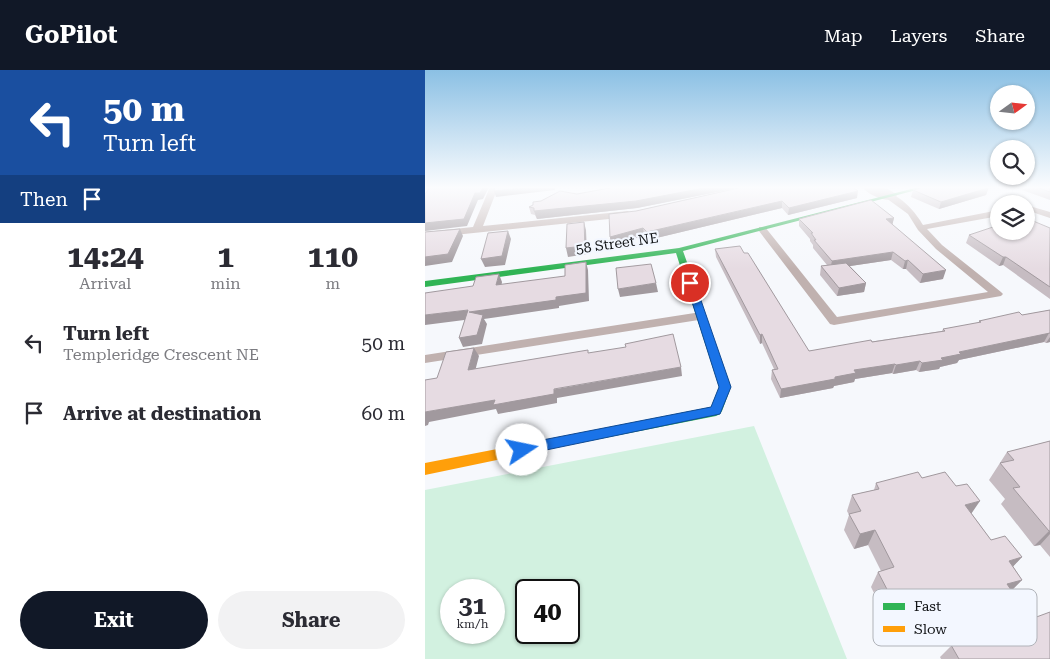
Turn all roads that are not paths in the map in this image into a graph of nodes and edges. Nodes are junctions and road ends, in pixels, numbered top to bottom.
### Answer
1 (483, 214) edge
2 (632, 214) edge
3 (816, 214) edge
4 (913, 214) edge
5 (990, 215) edge
6 (762, 228) junction
7 (921, 228) junction
8 (477, 229) junction
9 (425, 235) edge
10 (679, 250) junction
11 (425, 284) edge
12 (701, 316) junction
13 (425, 359) edge
14 (425, 469) edge

1 - 8 lane
2 - 8 lane
3 - 6 street, 58 Street NE
4 - 7 lane
5 - 7 lane
6 - 7 lane
6 - 10 street, 58 Street NE
8 - 9 lane
10 - 11 street, 58 Street NE
10 - 12 street
12 - 13 lane
12 - 14 street

